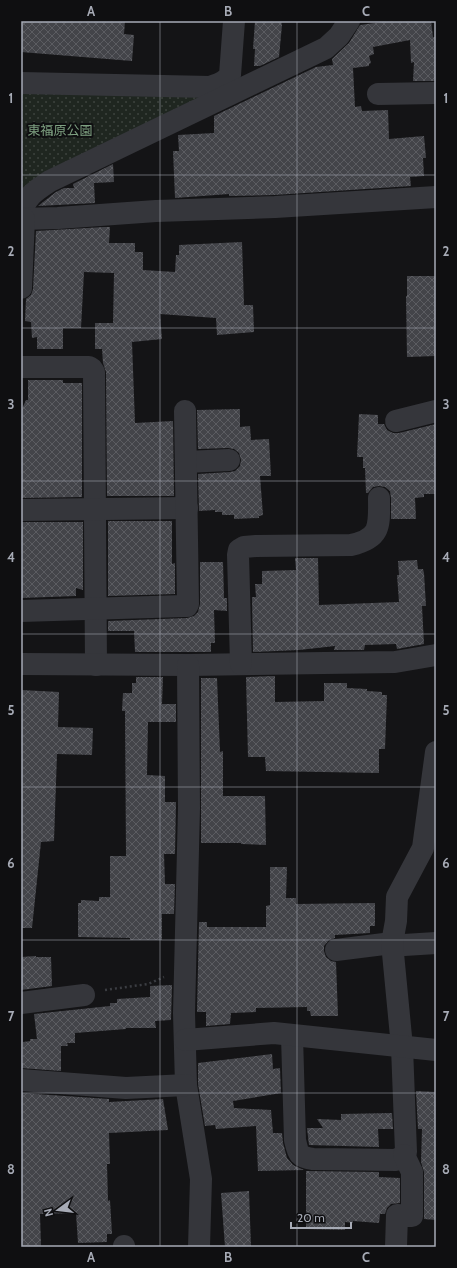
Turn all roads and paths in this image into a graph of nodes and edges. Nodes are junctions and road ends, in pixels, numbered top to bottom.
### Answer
1 (234, 21) edge
2 (349, 21) edge
3 (21, 83) edge
4 (436, 93) edge
5 (378, 94) dead end
6 (436, 197) edge
7 (22, 217) edge
8 (21, 288) edge
9 (21, 367) edge
10 (185, 411) dead end
11 (436, 411) edge
12 (396, 421) dead end
13 (229, 460) dead end
14 (186, 462) junction
15 (379, 498) dead end
16 (187, 508) junction
17 (21, 510) edge
18 (95, 510) junction
19 (97, 609) junction
20 (21, 611) edge
21 (436, 655) edge
22 (21, 664) edge
23 (241, 664) junction
24 (96, 665) junction
25 (188, 665) junction
26 (436, 752) edge
27 (392, 943) junction
28 (436, 943) edge
29 (336, 950) dead end
30 (185, 970) junction
31 (84, 995) joint
32 (21, 1003) edge
33 (292, 1036) junction
34 (184, 1040) junction
35 (402, 1047) junction
36 (436, 1050) edge
37 (21, 1080) edge
38 (186, 1085) junction
39 (404, 1155) junction
40 (200, 1247) edge
41 (396, 1247) edge

1 - 3 street
2 - 7 street
4 - 5 street
6 - 7 street
7 - 8 street
9 - 18 street
10 - 14 street
11 - 12 street
13 - 14 street
14 - 16 street
15 - 23 street
16 - 18 street
16 - 19 street
17 - 18 street
18 - 19 street
19 - 20 street
19 - 24 street
21 - 23 street
22 - 24 street
23 - 25 street
24 - 25 street
25 - 30 street
26 - 27 street
27 - 28 street
27 - 29 street
27 - 35 street
30 - 31 path
30 - 34 street
31 - 32 street
33 - 34 street
33 - 35 street
33 - 39 street
34 - 38 street
35 - 36 street
35 - 39 street
37 - 38 street
38 - 40 street
39 - 41 street

